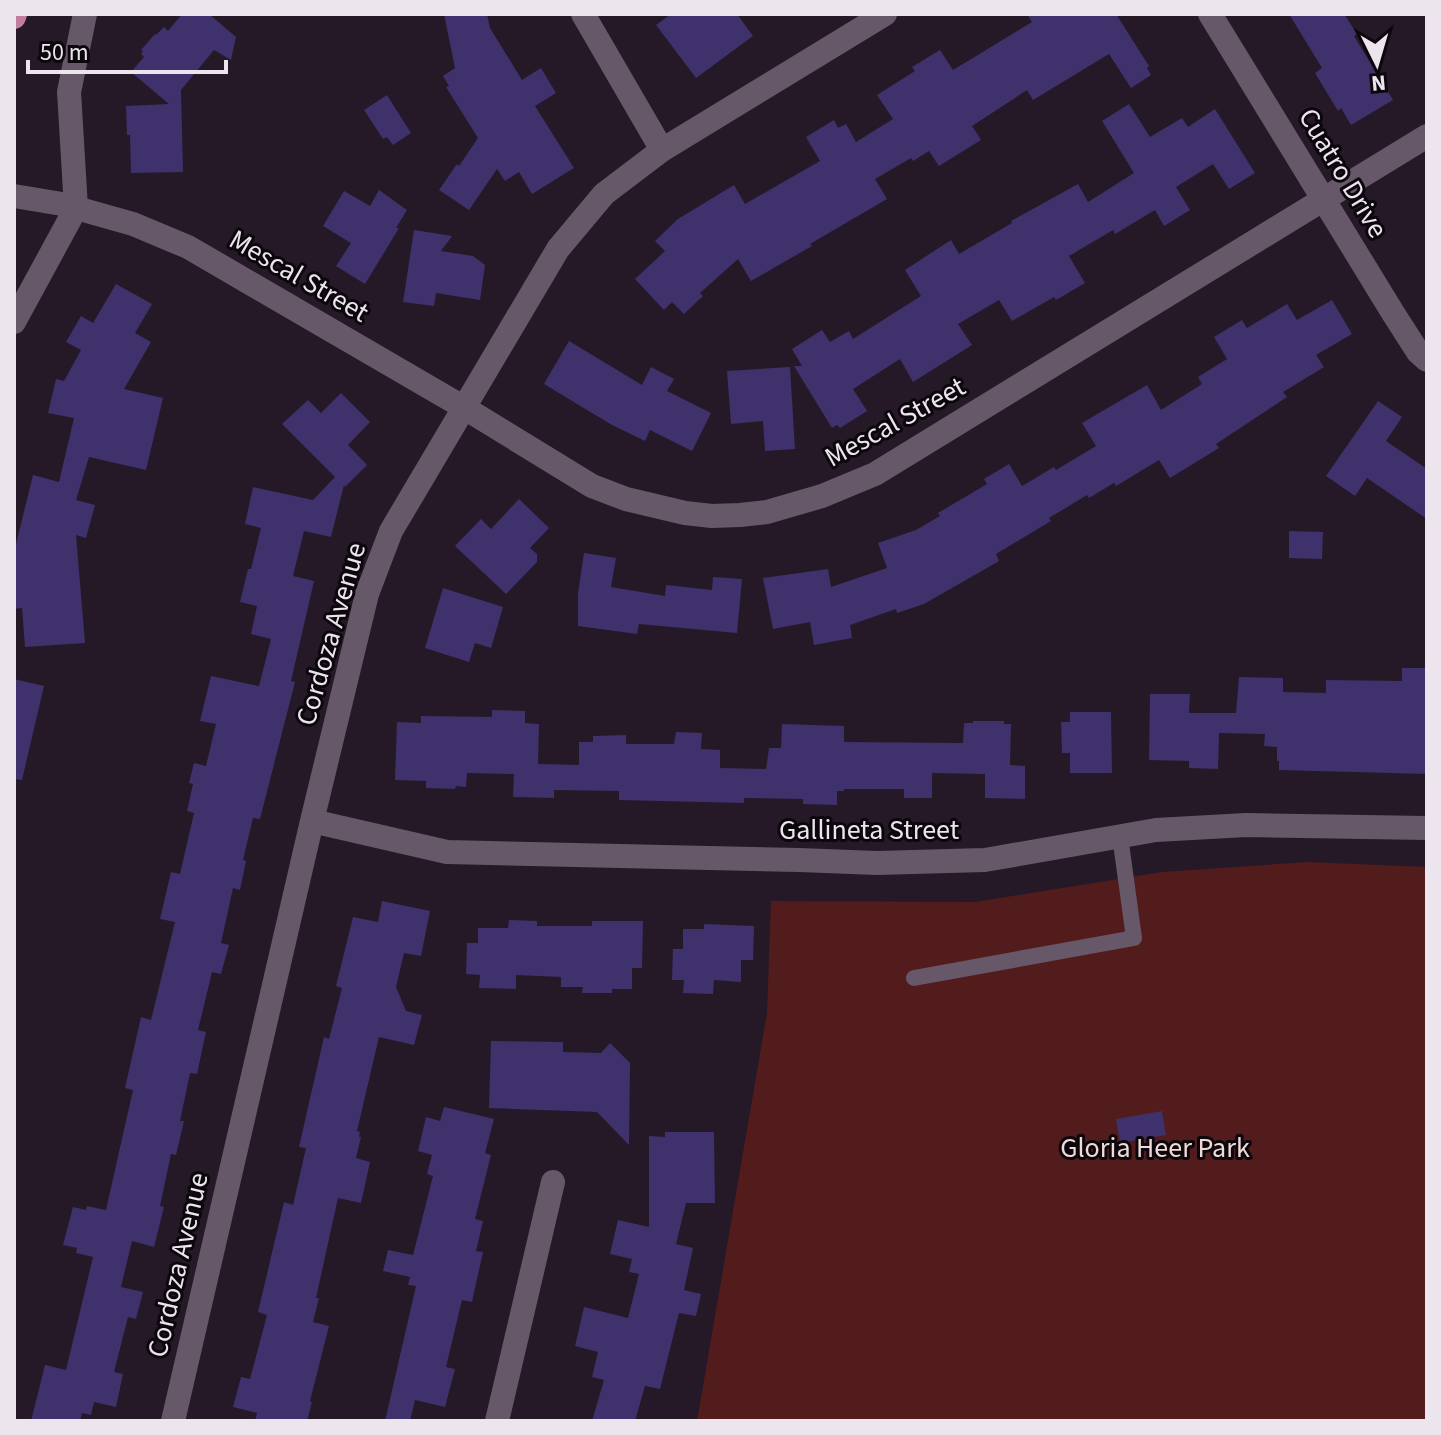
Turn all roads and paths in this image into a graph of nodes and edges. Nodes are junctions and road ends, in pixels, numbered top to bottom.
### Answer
1 (85, 14) edge
2 (583, 14) edge
3 (885, 14) edge
4 (1210, 14) edge
5 (1427, 136) edge
6 (662, 150) junction
7 (14, 196) edge
8 (1323, 198) junction
9 (76, 208) junction
10 (14, 322) edge
11 (1427, 360) edge
12 (463, 407) junction
13 (312, 821) junction
14 (1427, 828) edge
15 (1120, 836) junction
16 (914, 978) dead end
17 (553, 1182) dead end
18 (173, 1421) edge
19 (497, 1421) edge

1 - 9 street
2 - 6 street
3 - 6 street, Cordoza Avenue
4 - 8 street, Cuatro Drive
5 - 8 street, Mescal Street
6 - 12 street, Cordoza Avenue
7 - 9 street, Mescal Street
8 - 11 street, Cuatro Drive
8 - 12 street, Mescal Street
9 - 10 street
9 - 12 street, Mescal Street
12 - 13 street, Cordoza Avenue
13 - 15 street, Gallineta Street
13 - 18 street, Cordoza Avenue
14 - 15 street, Gallineta Street
15 - 16 lane
17 - 19 street

